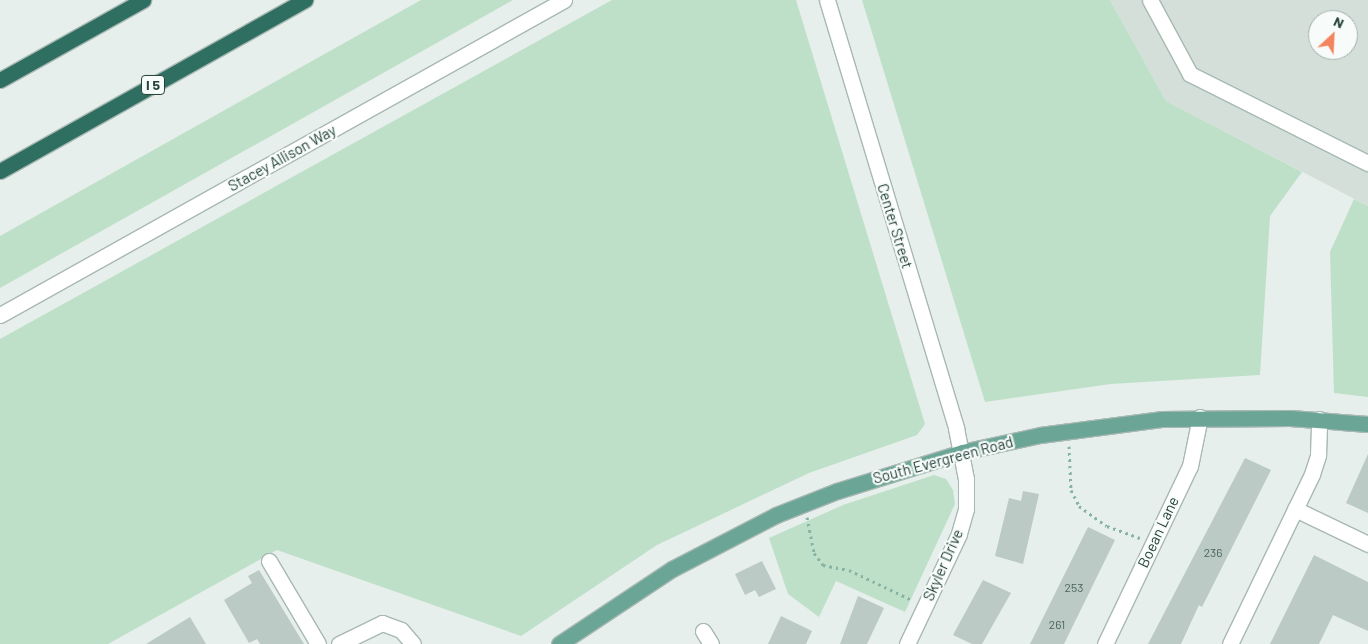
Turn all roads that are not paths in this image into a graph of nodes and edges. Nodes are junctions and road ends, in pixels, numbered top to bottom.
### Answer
1 (143, 0) edge
2 (305, 0) edge
3 (564, 0) edge
4 (827, 0) edge
5 (1150, 0) edge
6 (0, 80) edge
7 (1368, 163) edge
8 (0, 171) edge
9 (0, 315) edge
10 (1200, 417) junction
11 (1319, 420) junction
12 (1368, 424) edge
13 (962, 452) junction
14 (1295, 509) junction
15 (1368, 544) edge
16 (269, 561) dead end
17 (318, 644) edge
18 (339, 644) edge
19 (413, 644) edge
20 (558, 644) edge
21 (907, 644) edge
22 (1106, 644) edge
23 (1230, 644) edge

1 - 6 highway
2 - 8 highway, I 5
3 - 9 street, Stacey Allison Way
4 - 13 street, Center Street
5 - 7 street
10 - 11 main road, South Evergreen Road
10 - 13 main road, South Evergreen Road
10 - 22 street, Boean Lane
11 - 12 main road, South Evergreen Road
11 - 14 street
13 - 20 main road, South Evergreen Road
13 - 21 street, Skyler Drive
14 - 15 street
14 - 23 street
16 - 17 street
18 - 19 street

